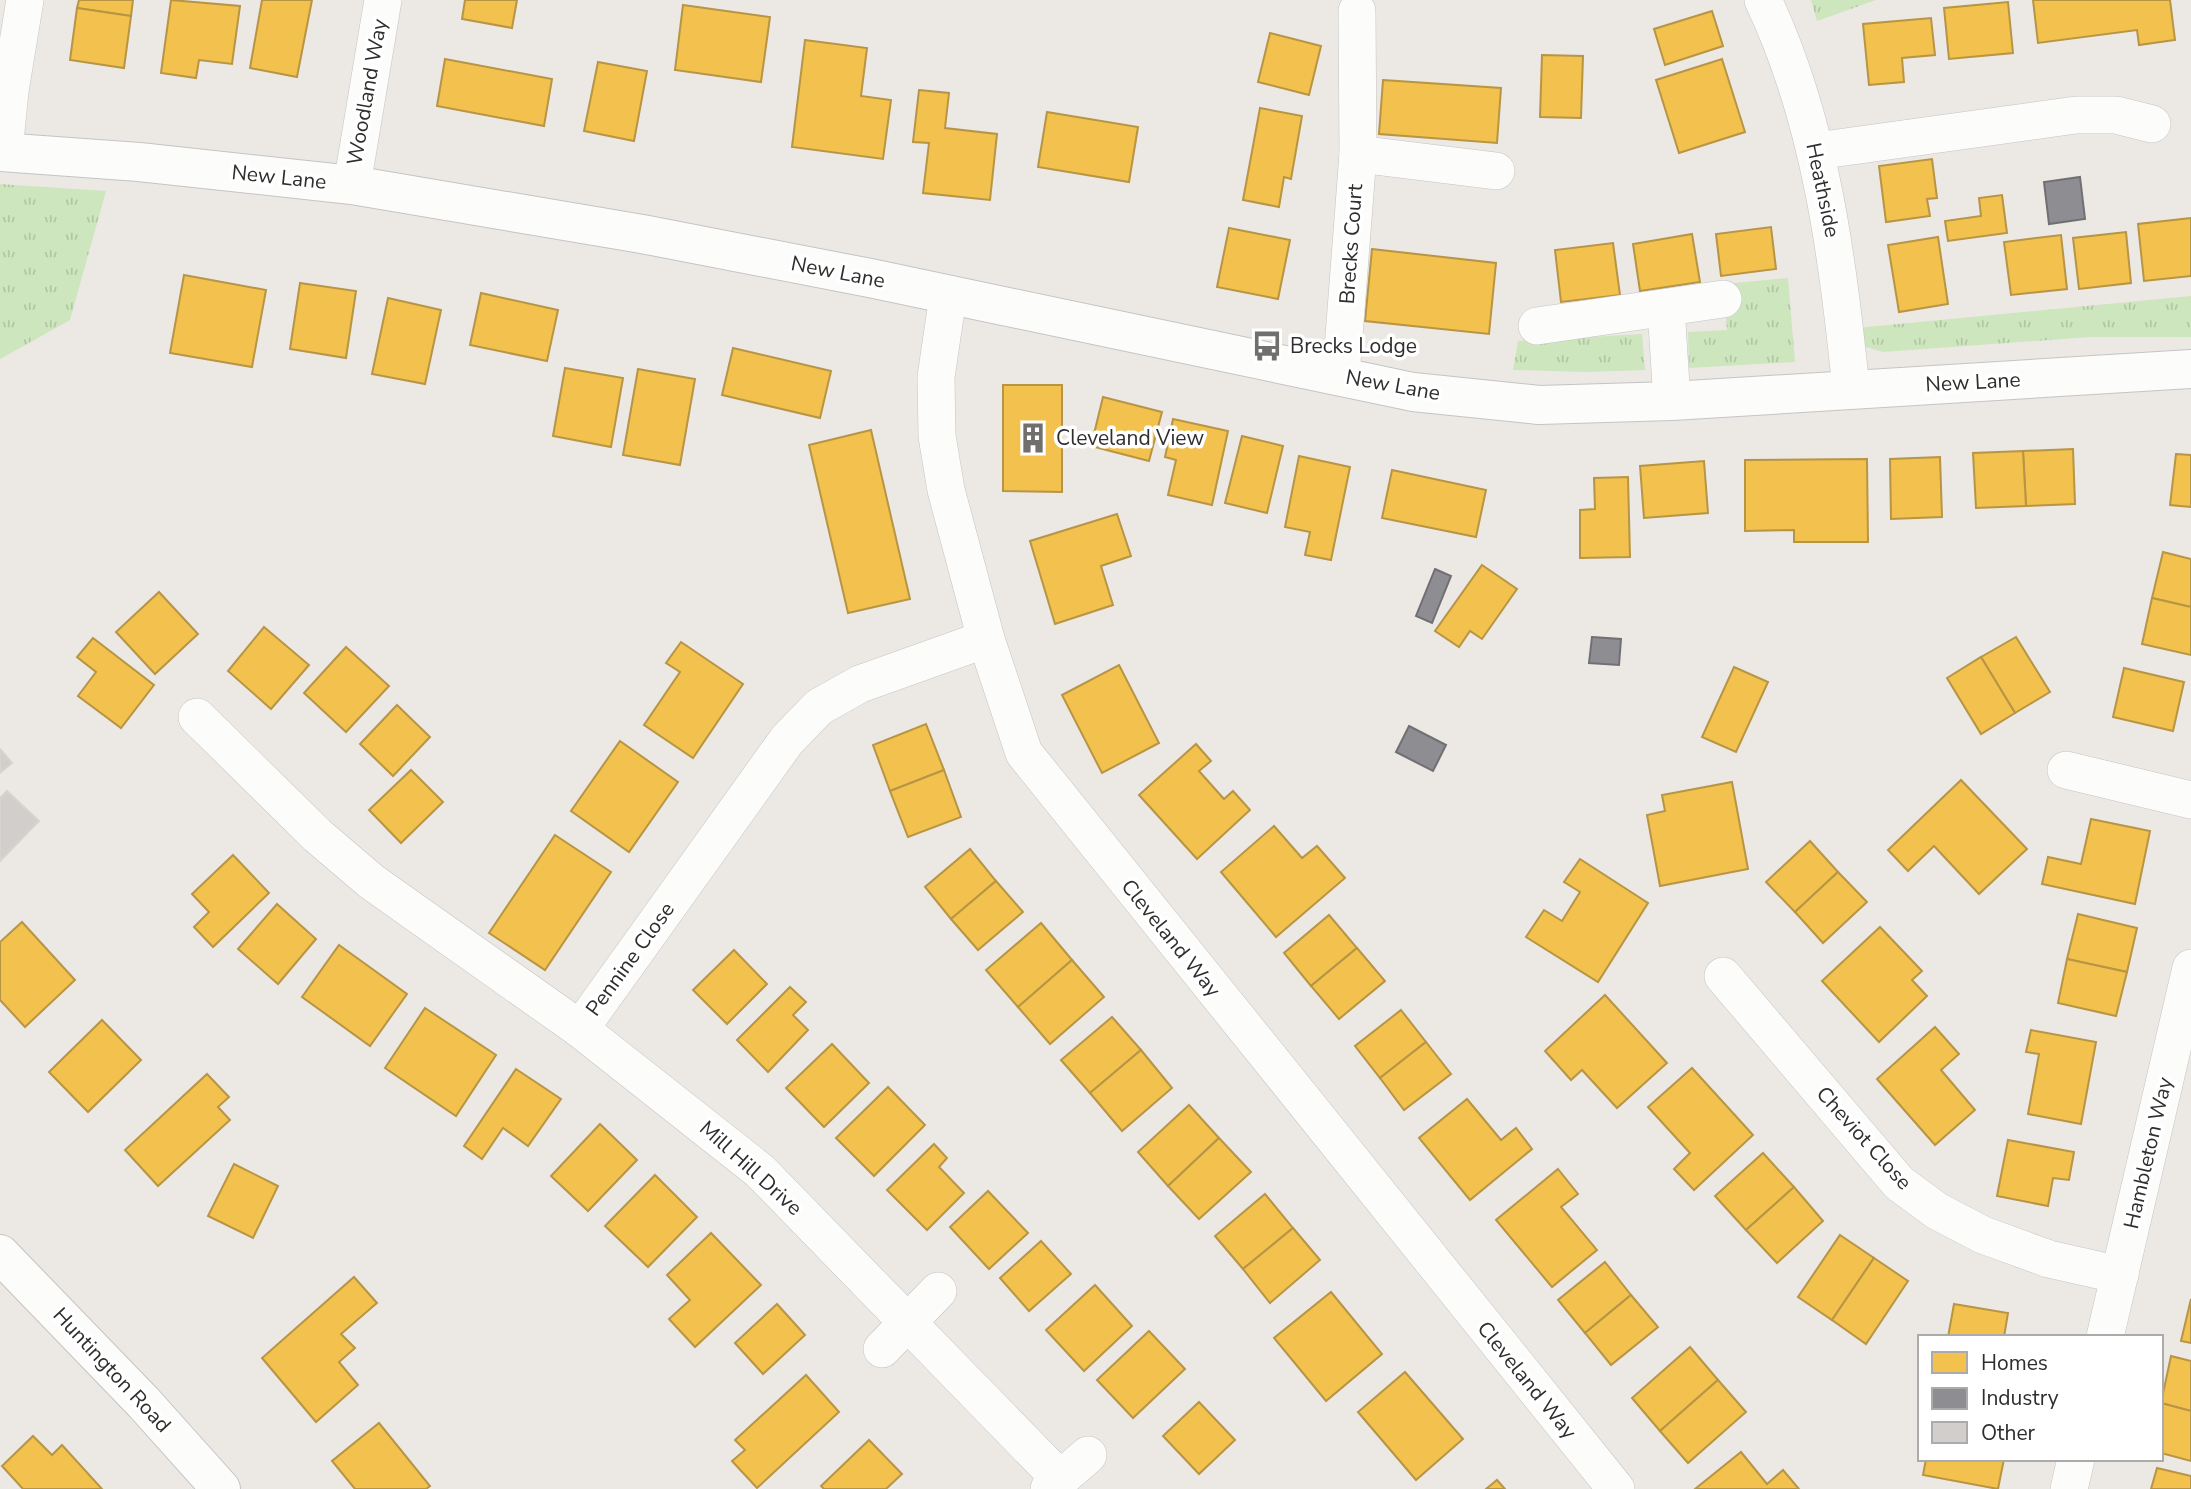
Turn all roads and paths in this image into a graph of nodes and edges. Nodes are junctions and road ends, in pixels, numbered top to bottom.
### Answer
1 (24, 0) edge
2 (383, 0) edge
3 (1763, 0) edge
4 (1357, 11) dead end
5 (2152, 124) dead end
6 (1816, 151) junction
7 (2, 152) edge
8 (1357, 155) junction
9 (1496, 170) dead end
10 (352, 185) junction
11 (948, 296) junction
12 (1723, 299) dead end
13 (1666, 308) junction
14 (1537, 326) dead end
15 (2191, 369) edge
16 (1341, 375) junction
17 (1851, 388) junction
18 (1672, 401) junction
19 (986, 639) junction
20 (197, 718) dead end
21 (2066, 770) dead end
22 (2191, 800) edge
23 (2191, 968) edge
24 (1723, 976) dead end
25 (580, 1029) junction
26 (0, 1254) edge
27 (2120, 1275) junction
28 (938, 1291) dead end
29 (908, 1323) junction
30 (2105, 1335) edge
31 (881, 1349) dead end
32 (1087, 1455) dead end
33 (2076, 1461) edge
34 (1055, 1484) edge
35 (221, 1489) edge
36 (1616, 1489) edge
37 (2069, 1489) edge

1 - 7 street
2 - 10 street, Woodland Way
3 - 6 street, Heathside
4 - 8 street, Brecks Court
5 - 6 street
6 - 17 street, Heathside
7 - 10 street, New Lane
8 - 9 street, Brecks Court
8 - 16 street, Brecks Court
10 - 11 street, New Lane
11 - 16 street, New Lane
11 - 19 street, Cleveland Way
12 - 13 street
13 - 14 street
13 - 18 street
15 - 17 street, New Lane
16 - 18 street, New Lane
17 - 18 street, New Lane
19 - 25 street, Pennine Close
19 - 36 street, Cleveland Way
20 - 25 street, Pennine Close
21 - 22 street
23 - 27 street, Hambleton Way
24 - 27 street, Cheviot Close
25 - 29 street, Mill Hill Drive
26 - 35 street, Huntington Road
27 - 30 street, Hambleton Way
28 - 29 street
29 - 31 street
29 - 34 street, Mill Hill Drive
32 - 34 street, Mill Hill Drive
33 - 37 street

